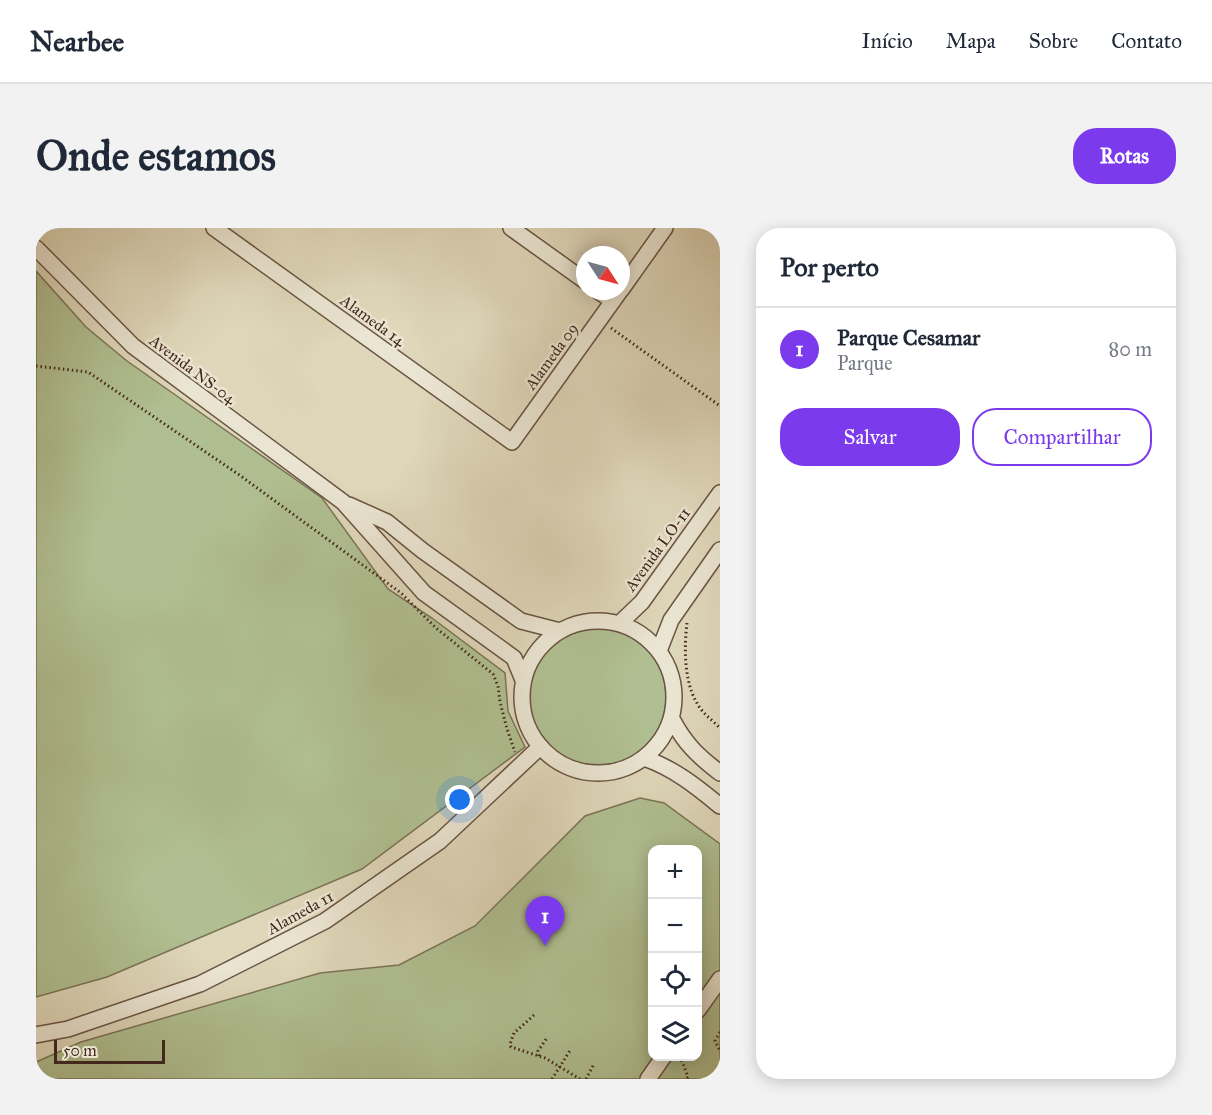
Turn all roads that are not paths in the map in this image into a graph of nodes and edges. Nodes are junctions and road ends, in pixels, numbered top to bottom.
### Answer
1 (214, 228) edge
2 (511, 228) edge
3 (665, 228) edge
4 (36, 248) edge
5 (576, 275) edge
6 (630, 277) edge
7 (614, 300) edge
8 (512, 442) joint
9 (720, 493) edge
10 (344, 502) junction
11 (720, 550) edge
12 (620, 623) junction
13 (560, 631) junction
14 (659, 651) junction
15 (523, 680) junction
16 (672, 719) junction
17 (540, 747) junction
18 (644, 758) junction
19 (720, 773) edge
20 (720, 806) edge
21 (720, 979) edge
22 (700, 1007) edge
23 (36, 1035) edge
24 (661, 1061) edge
25 (648, 1079) edge

1 - 8 street, Alameda 14
2 - 5 street
3 - 6 street, Alameda 09
4 - 10 street, Avenida NS-04
7 - 8 street, Alameda 09
9 - 12 street, Avenida LO-11
10 - 13 street, Avenida NS-04
10 - 15 street, Avenida NS-04
11 - 14 street
12 - 13 street
12 - 14 street
13 - 15 street
14 - 16 street
15 - 17 street
16 - 18 street
16 - 19 street
17 - 18 street
17 - 23 street, Alameda 11
18 - 20 street
21 - 22 street
24 - 25 street

